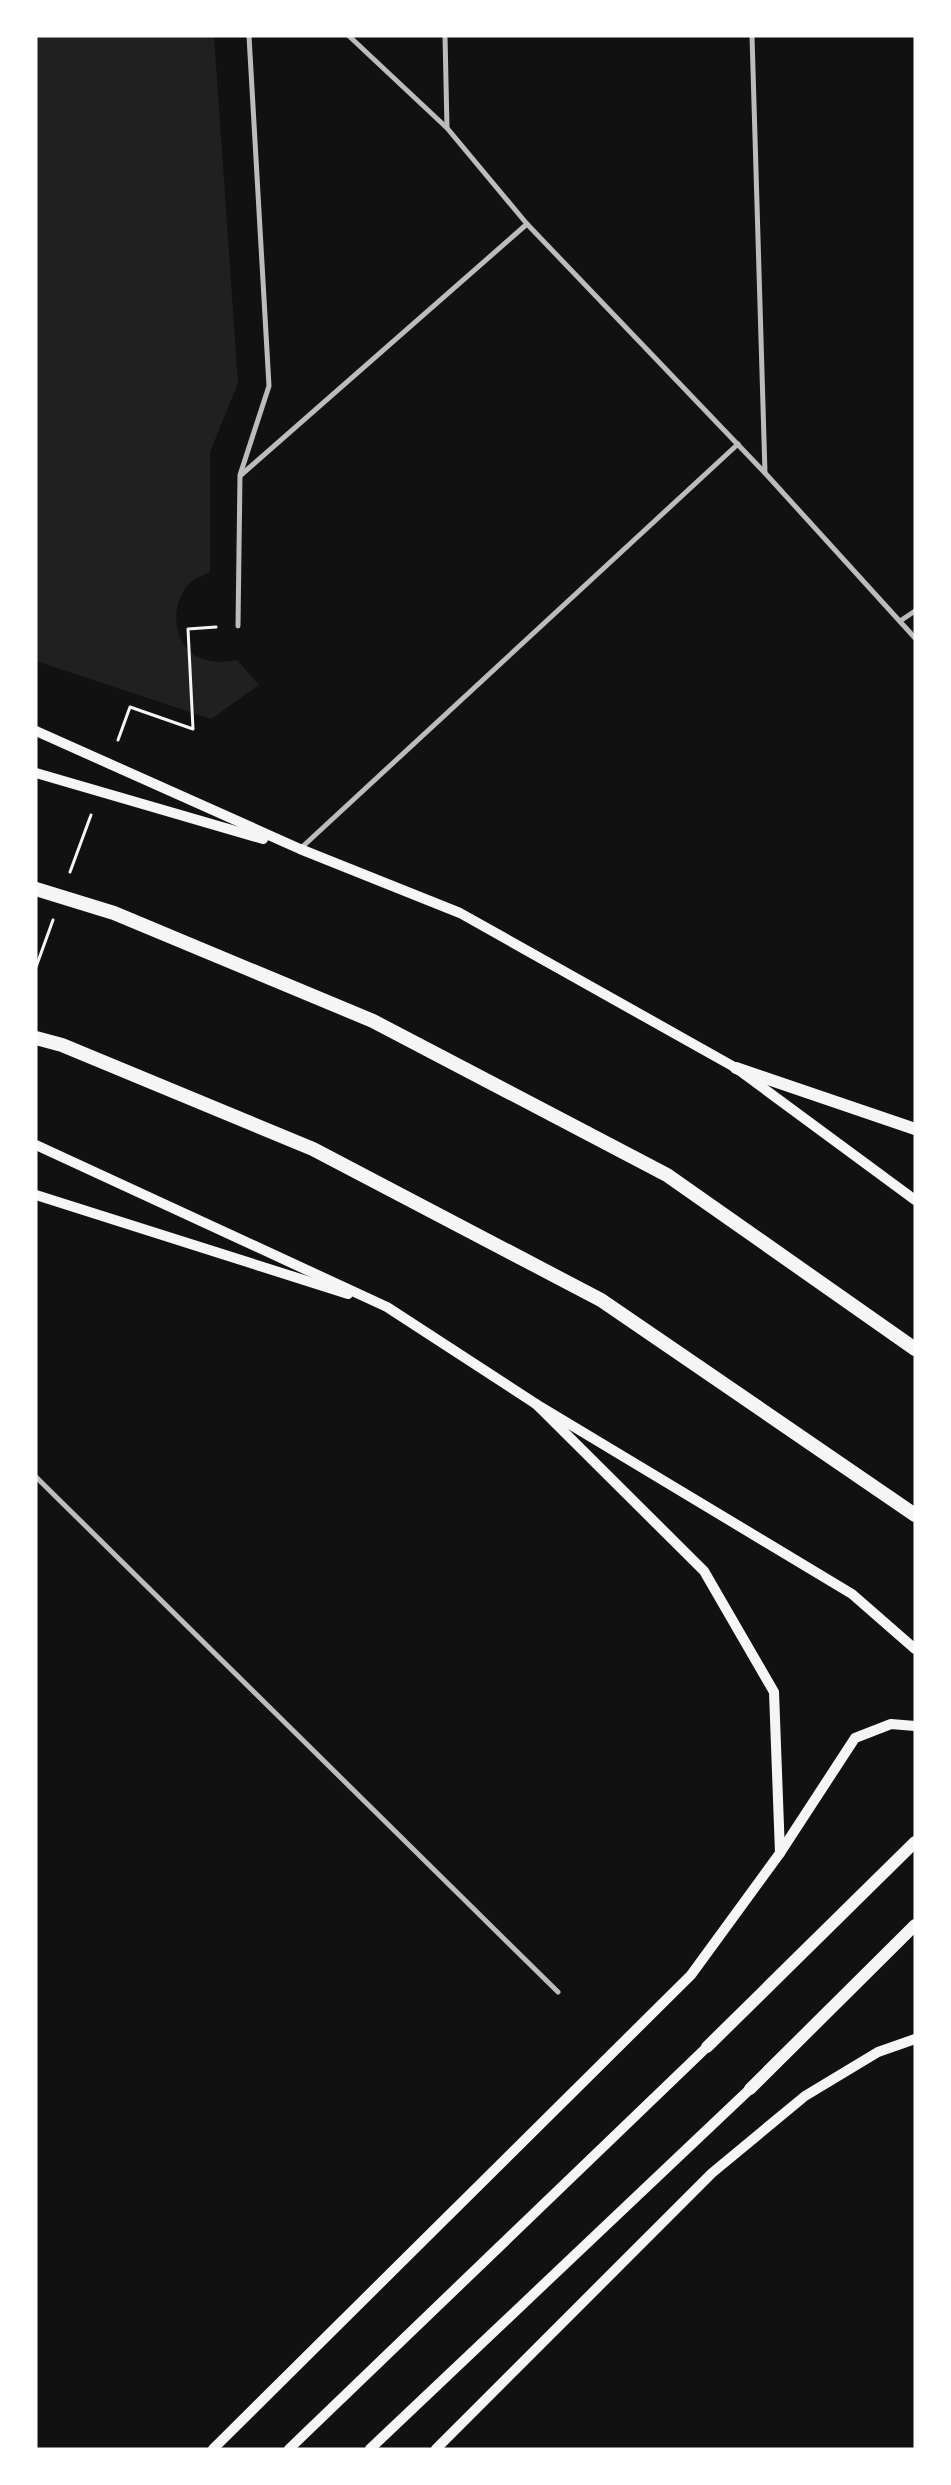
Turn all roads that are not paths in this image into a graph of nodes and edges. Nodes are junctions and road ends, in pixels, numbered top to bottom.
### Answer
1 (249, 36) edge
2 (349, 36) edge
3 (445, 36) edge
4 (752, 36) edge
5 (447, 128) junction
6 (527, 224) junction
7 (738, 444) junction
8 (765, 473) junction
9 (240, 475) junction
10 (915, 611) edge
11 (900, 621) junction
12 (238, 626) road end
13 (915, 638) edge
14 (36, 731) edge
15 (36, 773) edge
16 (300, 849) junction
17 (36, 889) edge
18 (36, 1038) edge
19 (736, 1068) junction
20 (915, 1129) edge
21 (36, 1145) edge
22 (36, 1195) edge
23 (915, 1200) edge
24 (387, 1307) junction
25 (915, 1349) edge
26 (536, 1404) junction
27 (36, 1477) edge
28 (914, 1515) edge
29 (915, 1649) edge
30 (915, 1726) edge
31 (915, 1842) edge
32 (780, 1853) junction
33 (915, 1925) edge
34 (558, 1992) dead end
35 (915, 2038) edge
36 (707, 2047) joint
37 (750, 2089) joint
38 (213, 2449) edge
39 (288, 2449) edge
40 (370, 2449) edge
41 (436, 2449) edge

1 - 9 street
2 - 5 street
3 - 5 street
4 - 8 street
5 - 6 street
6 - 7 street
6 - 9 street
7 - 8 street
7 - 16 street
8 - 11 street
9 - 12 street
10 - 11 street
11 - 13 street
14 - 16 main road
15 - 16 main road
16 - 19 main road
17 - 25 highway
18 - 28 highway
19 - 20 main road
19 - 23 main road
21 - 24 main road
22 - 24 main road
24 - 26 main road
26 - 29 main road
26 - 32 main road
27 - 34 street
30 - 32 main road
31 - 36 main road
32 - 38 main road
33 - 37 main road
35 - 41 main road
36 - 39 main road
37 - 40 main road

